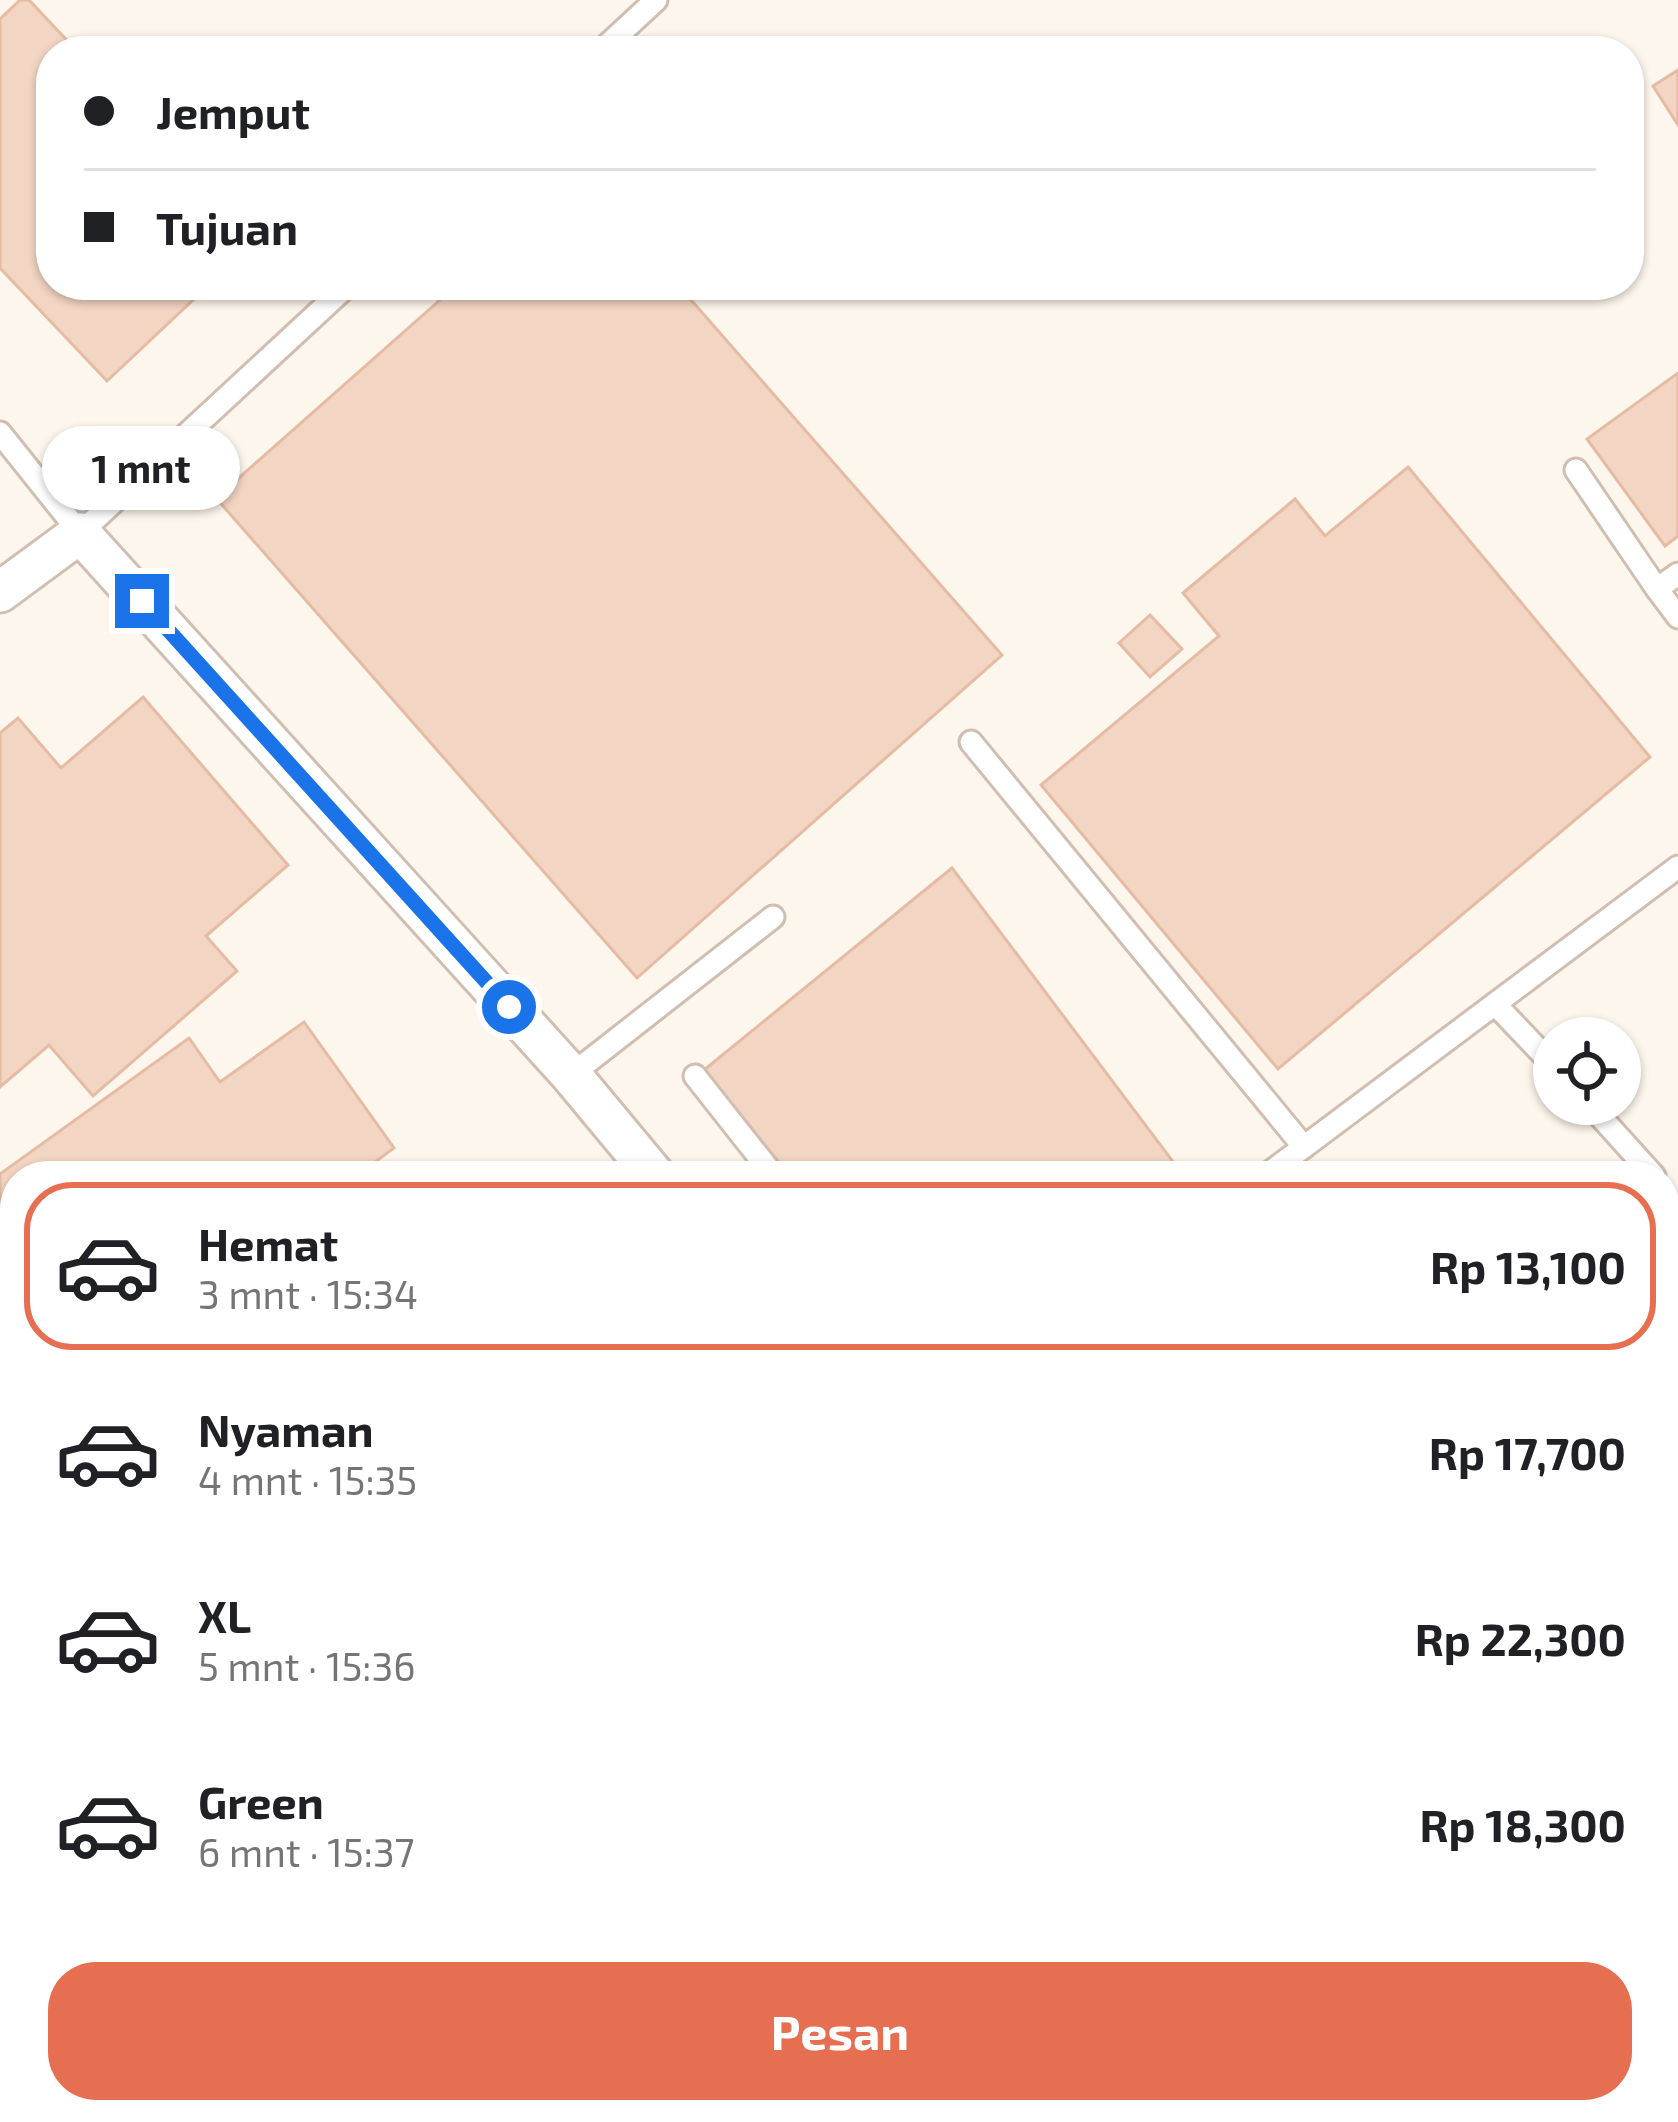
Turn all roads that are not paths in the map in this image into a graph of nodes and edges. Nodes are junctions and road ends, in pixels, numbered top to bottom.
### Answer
1 (644, 4) edge
2 (615, 36) edge
3 (332, 300) edge
4 (0, 433) edge
5 (1576, 470) dead end
6 (80, 533) junction
7 (1678, 574) edge
8 (1658, 589) junction
9 (0, 592) edge
10 (1678, 617) edge
11 (971, 742) dead end
12 (1678, 868) edge
13 (773, 917) dead end
14 (1496, 1004) junction
15 (1533, 1044) edge
16 (571, 1075) junction
17 (694, 1076) dead end
18 (1608, 1125) edge
19 (1304, 1147) junction
20 (643, 1161) edge
21 (762, 1161) edge
22 (1285, 1161) edge
23 (1640, 1161) edge

1 - 2 lane
3 - 6 lane
4 - 6 lane
5 - 8 lane
6 - 9 street
6 - 16 street
7 - 8 lane
8 - 10 lane
11 - 19 lane
12 - 14 lane
13 - 16 lane
14 - 15 lane
14 - 19 lane
16 - 20 street
17 - 21 lane
18 - 23 lane
19 - 22 lane

